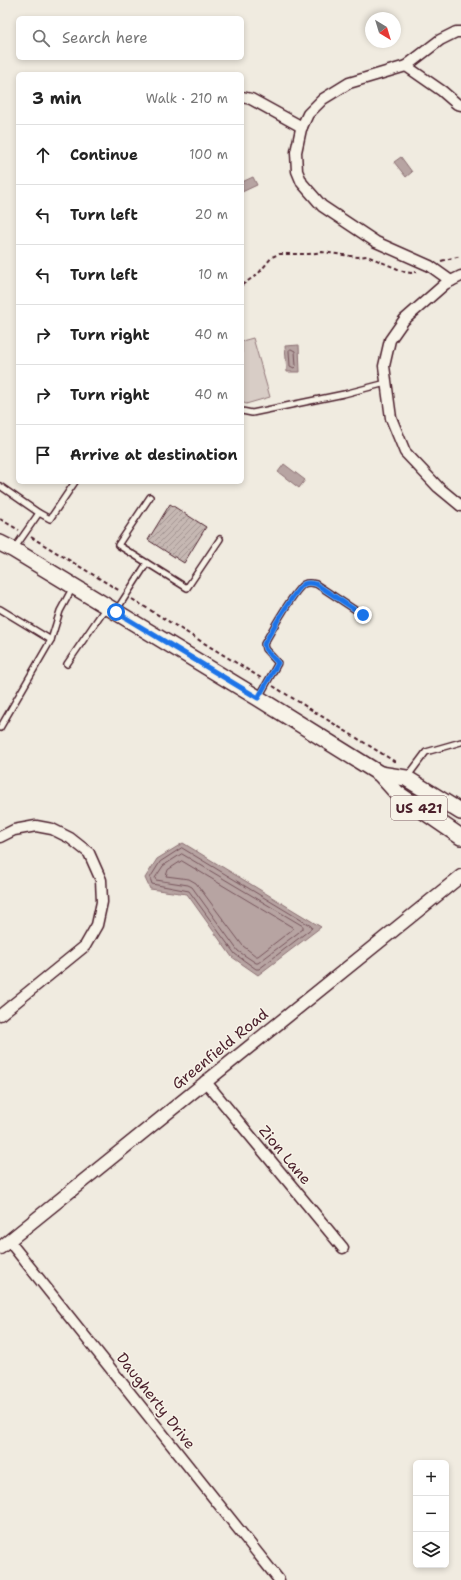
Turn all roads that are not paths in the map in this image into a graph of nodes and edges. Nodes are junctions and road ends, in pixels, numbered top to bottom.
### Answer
1 (461, 32) edge
2 (406, 66) junction
3 (244, 97) edge
4 (461, 105) edge
5 (302, 127) junction
6 (461, 276) edge
7 (451, 281) junction
8 (386, 383) junction
9 (244, 411) edge
10 (74, 484) edge
11 (0, 486) edge
12 (150, 497) dead end
13 (461, 506) edge
14 (39, 513) junction
15 (220, 539) dead end
16 (0, 543) edge
17 (14, 550) junction
18 (147, 563) junction
19 (74, 586) junction
20 (0, 609) edge
21 (111, 609) junction
22 (363, 615) dead end
23 (51, 640) junction
24 (68, 664) dead end
25 (258, 698) junction
26 (0, 728) edge
27 (461, 742) edge
28 (380, 774) junction
29 (409, 775) junction
30 (461, 812) edge
31 (0, 837) edge
32 (461, 837) edge
33 (461, 876) edge
34 (0, 1015) edge
35 (205, 1081) junction
36 (4, 1244) edge
37 (343, 1248) dead end
38 (279, 1580) edge

1 - 2 street
2 - 4 street
2 - 5 street
3 - 5 street
5 - 7 street
6 - 7 street
7 - 8 street
8 - 9 lane
8 - 13 street
10 - 14 lane
11 - 14 lane
12 - 18 lane
14 - 17 lane
15 - 18 lane
16 - 17 main road, US 421
17 - 19 main road, US 421
18 - 21 lane
19 - 21 main road, US 421
19 - 23 lane
20 - 23 lane
21 - 24 lane
21 - 25 main road, US 421
22 - 25 lane
23 - 26 lane
25 - 28 main road, US 421
27 - 29 lane
28 - 29 main road, US 421
28 - 32 main road, US 421
29 - 30 main road, US 421
31 - 34 street
33 - 35 street, Greenfield Road
35 - 36 street, Greenfield Road
35 - 37 street, Zion Lane
36 - 38 street, Daugherty Drive

